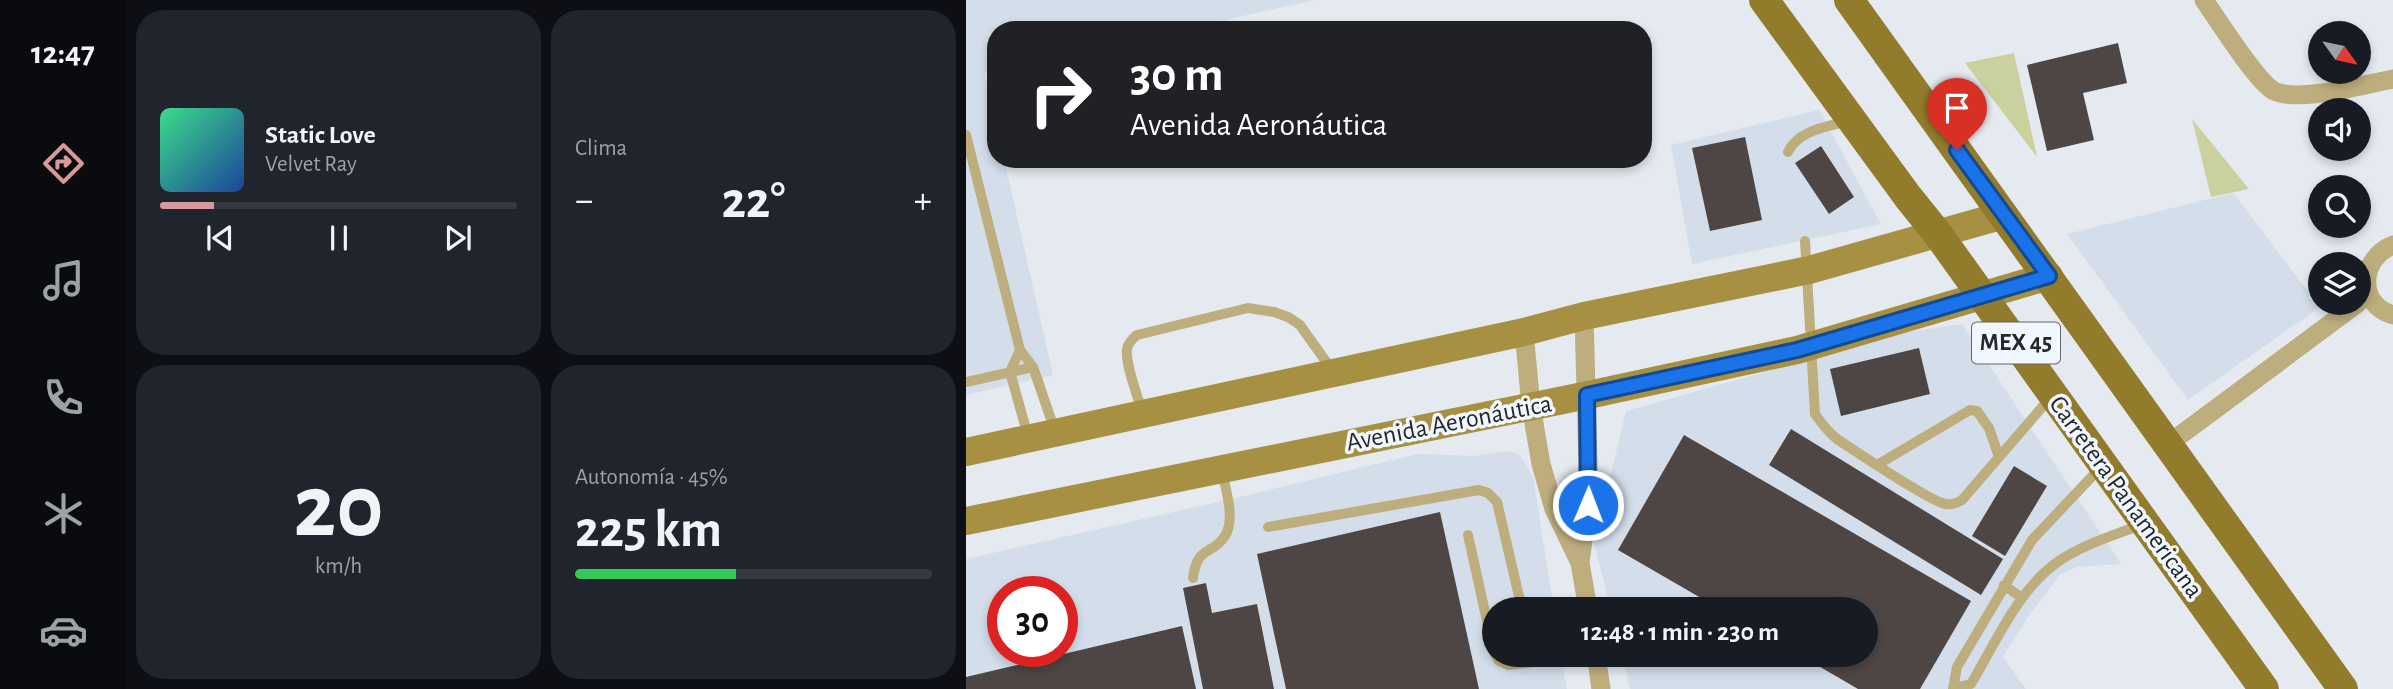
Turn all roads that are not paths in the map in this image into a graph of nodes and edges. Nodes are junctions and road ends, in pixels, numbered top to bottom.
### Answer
1 (1764, 0) edge
2 (1849, 0) edge
3 (2204, 0) edge
4 (2393, 79) edge
5 (1852, 119) junction
6 (966, 135) edge
7 (1788, 152) dead end
8 (2004, 215) junction
9 (1937, 233) junction
10 (1805, 240) dead end
11 (2393, 245) edge
12 (2371, 264) edge
13 (1809, 270) junction
14 (2049, 276) junction
15 (1982, 296) junction
16 (2371, 303) edge
17 (2342, 315) edge
18 (2393, 315) edge
19 (1584, 316) junction
20 (1524, 332) junction
21 (1811, 346) junction
22 (1020, 350) junction
23 (1033, 367) junction
24 (1010, 372) junction
25 (1334, 373) junction
26 (966, 382) edge
27 (1587, 395) junction
28 (2053, 395) junction
29 (1531, 406) junction
30 (1142, 414) junction
31 (1042, 435) junction
32 (2168, 445) junction
33 (966, 452) edge
34 (1998, 457) junction
35 (1877, 465) junction
36 (2103, 465) junction
37 (1222, 470) junction
38 (966, 521) edge
39 (2145, 523) junction
40 (1268, 527) dead end
41 (1468, 535) dead end
42 (1580, 563) junction
43 (1193, 578) dead end
44 (2004, 585) junction
45 (1482, 597) edge
46 (1519, 597) edge
47 (1586, 597) edge
48 (2022, 598) junction
49 (1598, 667) edge
50 (1957, 667) junction
51 (1973, 687) edge
52 (1954, 688) edge
53 (1601, 689) edge
54 (2264, 689) edge
55 (2343, 689) edge

1 - 5 main road, Carretera Panamericana / MEX 45
2 - 8 main road, MEX 45
3 - 4 street
5 - 7 lane
5 - 9 main road, Carretera Panamericana / MEX 45
6 - 22 lane
8 - 9 main road
8 - 14 main road, MEX 45
9 - 13 main road
9 - 15 main road, Carretera Panamericana / MEX 45
10 - 13 lane
11 - 12 street
13 - 19 main road
13 - 21 lane
14 - 15 main road, Avenida Aeronáutica
14 - 32 main road, MEX 45
15 - 21 main road, Avenida Aeronáutica
15 - 28 main road, Carretera Panamericana / MEX 45
16 - 18 street
17 - 32 street
19 - 20 main road
19 - 27 street
20 - 25 main road
20 - 29 street
21 - 27 main road, Avenida Aeronáutica
21 - 35 lane
22 - 23 lane
22 - 24 lane
23 - 24 lane
23 - 31 lane
24 - 26 lane
24 - 31 lane
25 - 30 main road
25 - 30 lane
27 - 29 main road, Avenida Aeronáutica
27 - 42 street
28 - 34 lane
28 - 36 main road, Carretera Panamericana / MEX 45
29 - 37 main road, Avenida Aeronáutica
29 - 42 street
30 - 31 main road
31 - 33 main road
32 - 55 main road, MEX 45
34 - 35 lane
34 - 35 lane
36 - 39 main road, Carretera Panamericana / MEX 45
36 - 44 lane
37 - 38 main road, Avenida Aeronáutica
37 - 43 lane
39 - 48 lane
39 - 54 main road, Carretera Panamericana / MEX 45
40 - 46 lane
41 - 45 lane
42 - 47 street
44 - 48 lane
44 - 50 lane
48 - 51 lane
49 - 53 street
50 - 51 lane
50 - 52 lane
51 - 52 lane

